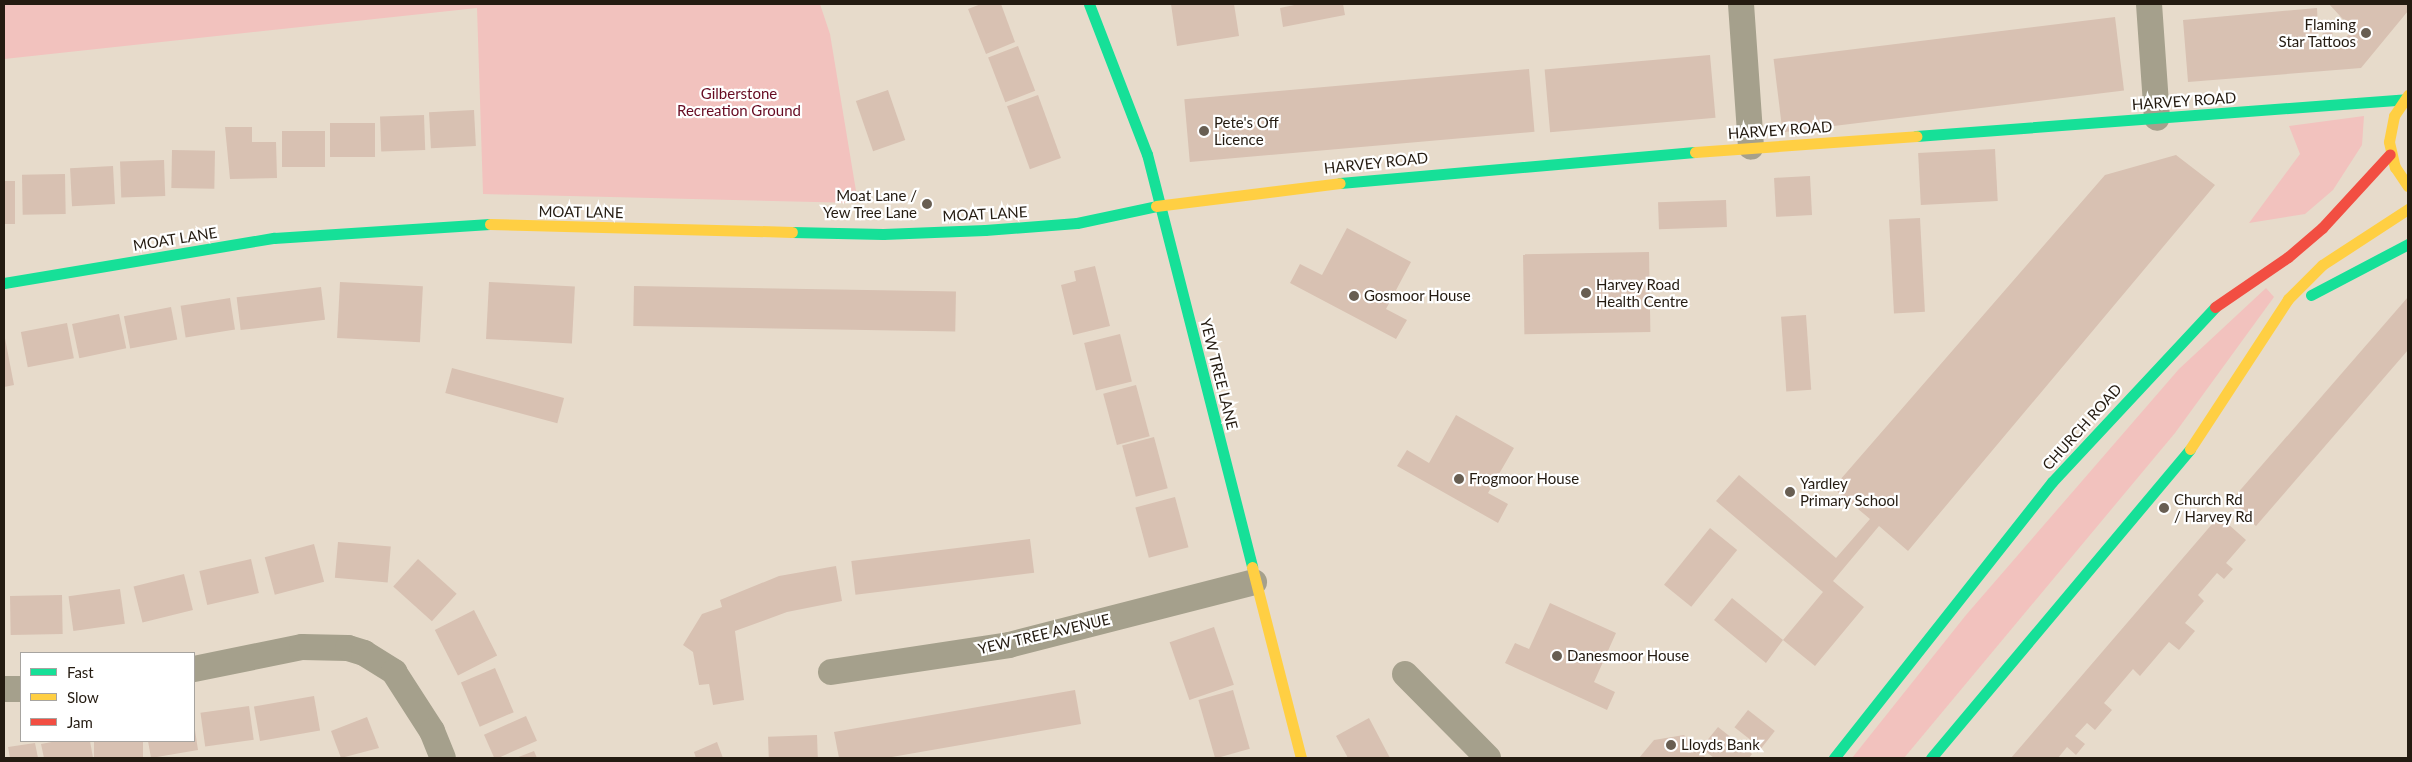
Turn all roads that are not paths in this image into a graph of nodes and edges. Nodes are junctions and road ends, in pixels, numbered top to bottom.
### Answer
1 (1089, 4) edge
2 (1741, 4) edge
3 (2149, 4) edge
4 (2406, 97) edge
5 (2157, 118) junction
6 (1751, 147) junction
7 (2390, 154) junction
8 (2408, 186) edge
9 (1160, 205) junction
10 (2408, 209) edge
11 (2408, 244) edge
12 (4, 283) edge
13 (2268, 328) junction
14 (1254, 582) junction
15 (195, 669) edge
16 (831, 672) dead end
17 (1405, 674) dead end
18 (4, 689) edge
19 (20, 689) edge
20 (443, 758) edge
21 (1301, 758) edge
22 (1488, 758) edge
23 (1834, 758) edge
24 (1931, 758) edge

1 - 9 street, YEW TREE LANE
2 - 6 street
3 - 5 street
4 - 5 street, HARVEY ROAD
4 - 7 street
5 - 6 street, HARVEY ROAD
6 - 9 street, HARVEY ROAD
7 - 8 street
7 - 23 street, CHURCH ROAD
9 - 12 street, MOAT LANE
9 - 14 street, YEW TREE LANE
10 - 13 street
11 - 13 street
13 - 24 street
14 - 16 street, YEW TREE AVENUE
14 - 21 street, YEW TREE LANE
15 - 20 street
17 - 22 street
18 - 19 street

